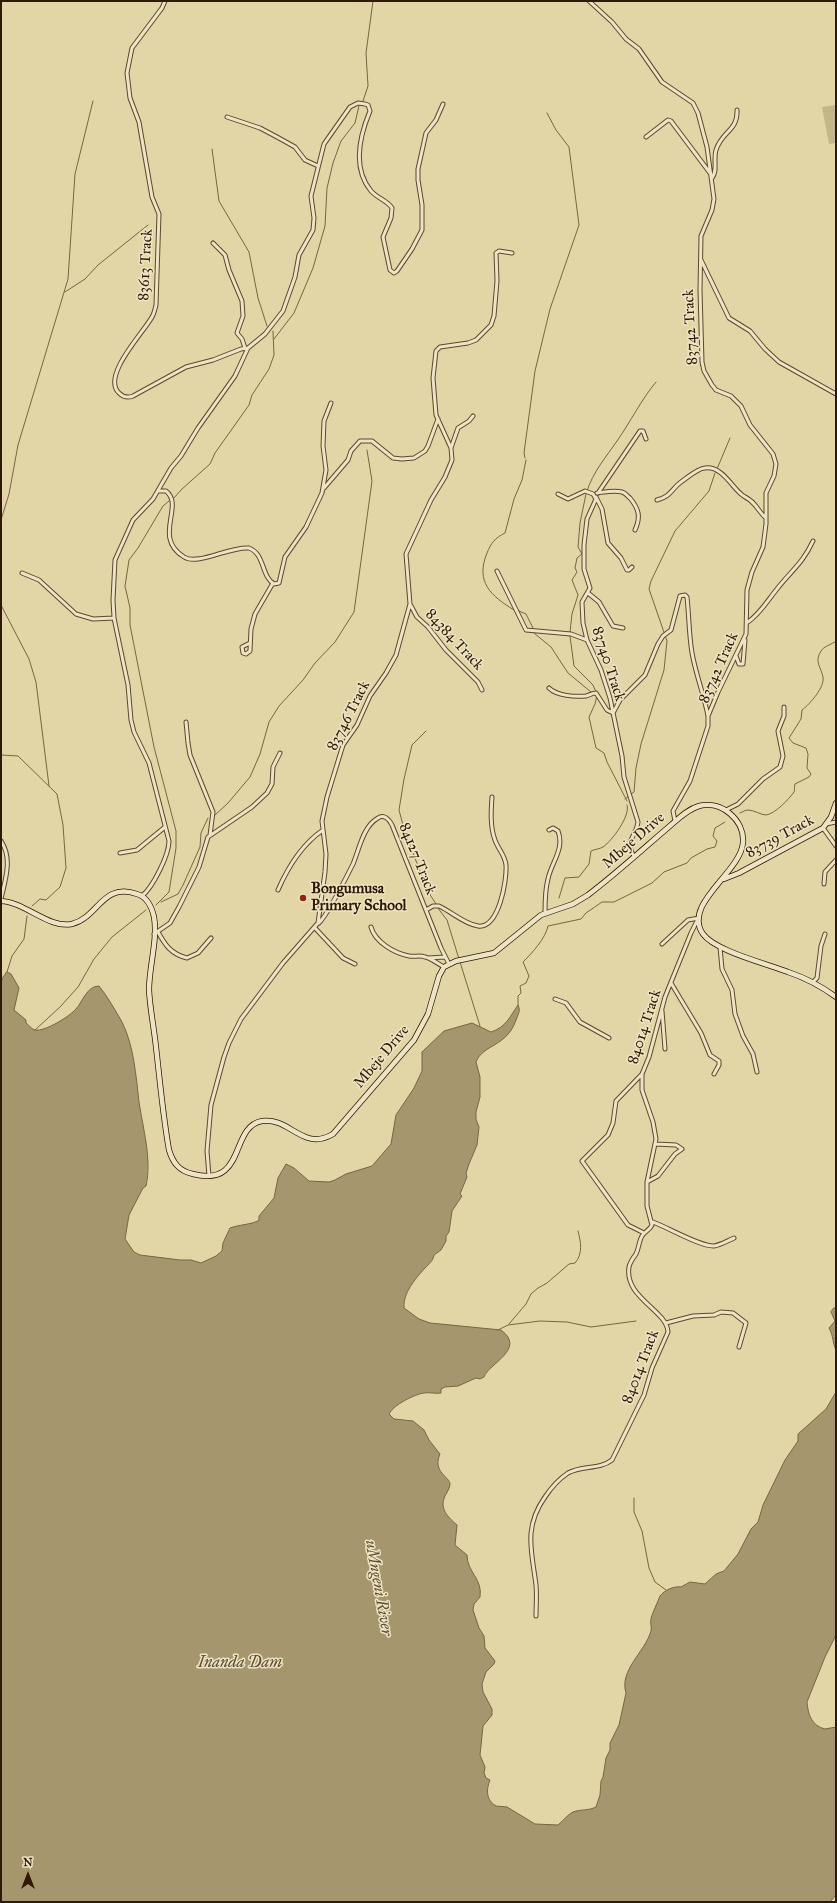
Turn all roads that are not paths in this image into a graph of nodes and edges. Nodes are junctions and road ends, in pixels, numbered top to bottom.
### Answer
1 (165, 1) edge
2 (589, 1) edge
3 (443, 104) dead end
4 (737, 110) dead end
5 (227, 117) dead end
6 (646, 137) dead end
7 (318, 166) junction
8 (712, 176) junction
9 (213, 243) dead end
10 (512, 253) dead end
11 (701, 260) junction
12 (246, 348) junction
13 (836, 394) edge
14 (331, 403) dead end
15 (473, 416) dead end
16 (438, 419) junction
17 (646, 439) dead end
18 (451, 448) junction
19 (323, 490) junction
20 (159, 491) junction
21 (558, 494) dead end
22 (595, 494) junction
23 (657, 500) dead end
24 (765, 518) junction
25 (636, 530) dead end
26 (813, 541) dead end
27 (632, 567) dead end
28 (497, 571) dead end
29 (22, 573) dead end
30 (273, 583) junction
31 (588, 593) junction
32 (410, 604) junction
33 (114, 618) junction
34 (748, 622) junction
35 (623, 628) dead end
36 (745, 638) junction
37 (587, 640) junction
38 (250, 643) dead end
39 (736, 656) junction
40 (549, 688) dead end
41 (482, 690) dead end
42 (784, 707) dead end
43 (613, 713) junction
44 (708, 716) junction
45 (186, 722) dead end
46 (280, 752) dead end
47 (492, 797) dead end
48 (836, 803) edge
49 (726, 810) junction
50 (675, 821) junction
51 (836, 822) edge
52 (825, 826) junction
53 (165, 827) junction
54 (323, 830) junction
55 (549, 830) dead end
56 (210, 835) junction
57 (1, 841) edge
58 (836, 846) edge
59 (120, 853) dead end
60 (634, 856) junction
61 (836, 860) edge
62 (723, 879) junction
63 (824, 884) dead end
64 (278, 890) dead end
65 (142, 896) junction
66 (1, 900) edge
67 (426, 910) junction
68 (545, 913) junction
69 (698, 919) junction
70 (318, 923) junction
71 (371, 927) dead end
72 (315, 928) junction
73 (156, 933) junction
74 (825, 934) dead end
75 (211, 938) dead end
76 (662, 944) dead end
77 (720, 947) junction
78 (445, 957) junction
79 (428, 958) junction
80 (355, 964) dead end
81 (449, 964) junction
82 (444, 967) junction
83 (813, 982) junction
84 (671, 983) junction
85 (835, 995) edge
86 (555, 999) dead end
87 (661, 1009) junction
88 (609, 1038) dead end
89 (665, 1049) dead end
90 (757, 1072) dead end
91 (642, 1074) junction
92 (714, 1074) dead end
93 (656, 1144) junction
94 (209, 1176) junction
95 (647, 1182) junction
96 (653, 1222) junction
97 (644, 1233) junction
98 (734, 1238) dead end
99 (666, 1323) junction
100 (738, 1347) dead end
101 (536, 1616) dead end

1 - 12 street, 83613 Track
2 - 8 street, 83742 Track
3 - 7 street
4 - 8 street
5 - 7 street
6 - 8 street
7 - 12 street
8 - 11 street, 83742 Track
9 - 12 street
10 - 16 street
11 - 13 street
11 - 24 street, 83742 Track
12 - 20 street
14 - 19 street
15 - 18 street
16 - 18 street
16 - 19 street
17 - 22 street, 83740 Track
18 - 32 street, 83746 Track
19 - 30 street
20 - 30 street
20 - 33 street
21 - 22 street
22 - 25 street
22 - 27 street
22 - 31 street, 83740 Track
23 - 24 street
24 - 34 street, 83742 Track
26 - 34 street
28 - 37 street
29 - 33 street
30 - 38 street
31 - 35 street
31 - 37 street, 83740 Track
32 - 41 street, 84384 Track
32 - 54 street, 83746 Track
33 - 53 street
34 - 36 street, 83742 Track
36 - 39 street, 83742 Track
36 - 39 street
37 - 43 street, 83740 Track
39 - 44 street, 83742 Track
40 - 43 street
42 - 49 street
43 - 44 street
43 - 60 street, 83740 Track
44 - 50 street, 83742 Track
45 - 56 street
46 - 56 street
47 - 67 street
48 - 52 street, 83739 Track
49 - 50 street, Mbeje Drive
49 - 62 street
50 - 60 street, Mbeje Drive
51 - 52 street
52 - 58 street
52 - 62 street, 83739 Track
53 - 59 street
53 - 65 street
54 - 64 street
54 - 70 street, 83746 Track
55 - 68 street
56 - 73 street
57 - 66 street
60 - 68 street, Mbeje Drive
61 - 63 street
62 - 69 street
65 - 66 street
65 - 73 street
67 - 70 street, 84127 Track
67 - 78 street, 84127 Track
68 - 81 street, Mbeje Drive
69 - 76 street
69 - 77 street
69 - 84 street, 84014 Track
70 - 72 street, 83746 Track
71 - 79 street
72 - 80 street
72 - 94 street, 83746 Track
73 - 75 street
73 - 94 street
74 - 83 street
77 - 83 street
77 - 90 street
78 - 79 street
78 - 81 street, 84127 Track
79 - 82 street
81 - 82 street, Mbeje Drive
82 - 94 street, Mbeje Drive
83 - 85 street
84 - 87 street, 84014 Track
84 - 92 street
86 - 88 street
87 - 89 street
87 - 91 street, 84014 Track
91 - 93 street, 84014 Track
91 - 97 street
93 - 95 street, 84014 Track
93 - 95 street
95 - 96 street, 84014 Track
96 - 97 street, 84014 Track
96 - 98 street
97 - 99 street, 84014 Track
99 - 100 street
99 - 101 street, 84014 Track

